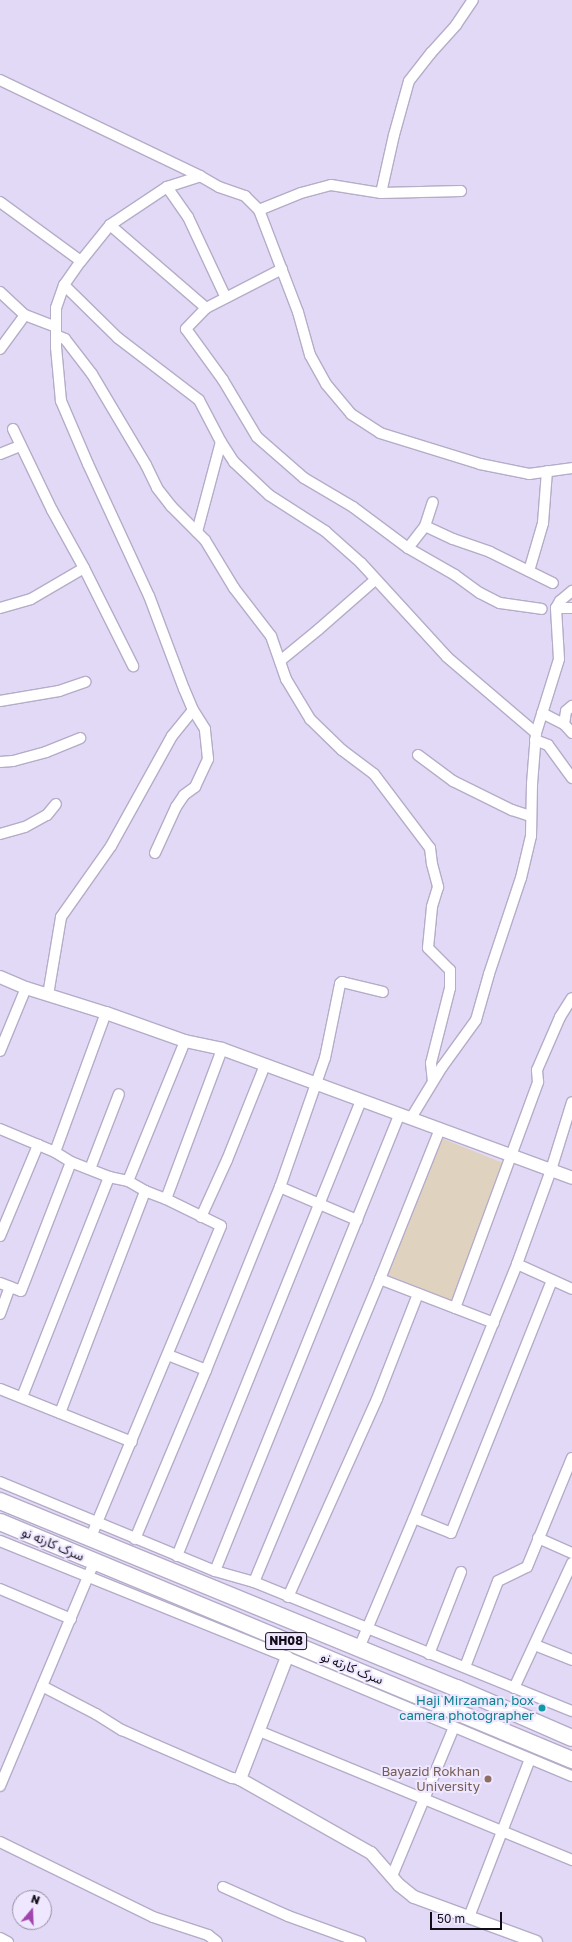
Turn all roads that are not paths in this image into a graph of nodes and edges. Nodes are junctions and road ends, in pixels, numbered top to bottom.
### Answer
1 (473, 0) edge
2 (0, 80) edge
3 (200, 176) junction
4 (167, 187) junction
5 (461, 191) dead end
6 (381, 193) junction
7 (0, 202) edge
8 (259, 210) junction
9 (110, 225) junction
10 (81, 261) junction
11 (282, 269) junction
12 (64, 285) junction
13 (0, 292) edge
14 (226, 298) junction
15 (206, 308) junction
16 (25, 315) junction
17 (56, 331) junction
18 (0, 349) edge
19 (13, 429) dead end
20 (221, 442) junction
21 (20, 446) junction
22 (0, 454) edge
23 (572, 468) edge
24 (547, 471) junction
25 (434, 502) dead end
26 (425, 526) junction
27 (197, 532) junction
28 (408, 548) junction
29 (84, 568) junction
30 (529, 571) junction
31 (375, 580) junction
32 (553, 583) dead end
33 (572, 591) edge
34 (0, 608) edge
35 (556, 608) junction
36 (572, 608) edge
37 (542, 609) dead end
38 (280, 661) junction
39 (133, 666) dead end
40 (85, 682) dead end
41 (0, 701) edge
42 (572, 706) edge
43 (193, 710) junction
44 (542, 713) junction
45 (564, 724) junction
46 (572, 733) edge
47 (536, 737) junction
48 (80, 738) dead end
49 (418, 755) dead end
50 (0, 762) edge
51 (572, 778) edge
52 (56, 804) dead end
53 (531, 816) junction
54 (0, 834) edge
55 (155, 853) dead end
56 (0, 977) edge
57 (26, 988) junction
58 (383, 992) dead end
59 (48, 995) junction
60 (572, 998) edge
61 (106, 1013) junction
62 (185, 1041) junction
63 (222, 1049) junction
64 (0, 1051) edge
65 (265, 1065) junction
66 (433, 1081) junction
67 (317, 1083) junction
68 (119, 1094) dead end
69 (361, 1100) junction
70 (572, 1102) edge
71 (406, 1116) junction
72 (0, 1129) edge
73 (440, 1129) junction
74 (38, 1145) junction
75 (55, 1152) junction
76 (512, 1156) junction
77 (71, 1162) junction
78 (90, 1169) junction
79 (551, 1170) junction
80 (109, 1177) junction
81 (572, 1178) edge
82 (128, 1181) junction
83 (280, 1187) junction
84 (145, 1191) junction
85 (166, 1199) junction
86 (320, 1204) junction
87 (201, 1217) junction
88 (357, 1220) junction
89 (0, 1236) edge
90 (517, 1264) junction
91 (380, 1279) junction
92 (552, 1280) junction
93 (5, 1285) edge
94 (572, 1289) edge
95 (418, 1294) junction
96 (455, 1308) junction
97 (0, 1314) edge
98 (494, 1323) junction
99 (168, 1354) junction
100 (206, 1370) junction
101 (0, 1389) edge
102 (22, 1398) junction
103 (60, 1413) junction
104 (132, 1442) junction
105 (572, 1458) edge
106 (0, 1482) edge
107 (0, 1501) edge
108 (414, 1518) junction
109 (0, 1522) edge
110 (97, 1523) junction
111 (538, 1538) junction
112 (90, 1539) junction
113 (135, 1539) junction
114 (0, 1541) edge
115 (572, 1553) edge
116 (177, 1556) junction
117 (94, 1562) junction
118 (572, 1563) edge
119 (215, 1571) junction
120 (461, 1572) dead end
121 (88, 1577) junction
122 (254, 1582) junction
123 (0, 1589) edge
124 (288, 1597) junction
125 (71, 1619) junction
126 (367, 1627) junction
127 (535, 1645) junction
128 (359, 1648) junction
129 (429, 1654) junction
130 (287, 1657) junction
131 (572, 1660) edge
132 (464, 1667) junction
133 (42, 1686) junction
134 (514, 1688) junction
135 (572, 1710) edge
136 (454, 1727) junction
137 (259, 1731) junction
138 (572, 1738) edge
139 (530, 1759) junction
140 (572, 1760) edge
141 (572, 1776) edge
142 (240, 1779) junction
143 (0, 1786) edge
144 (423, 1799) junction
145 (501, 1830) junction
146 (0, 1842) edge
147 (572, 1860) edge
148 (392, 1876) junction
149 (223, 1887) dead end
150 (469, 1917) junction
151 (0, 1938) edge
152 (8, 1942) edge
153 (217, 1942) edge
154 (360, 1942) edge
155 (536, 1942) edge

1 - 6 street
2 - 3 street
3 - 4 street
3 - 8 street
4 - 9 street
4 - 14 street
5 - 6 street
6 - 8 street
7 - 10 street
8 - 11 street
9 - 10 street
9 - 15 street
10 - 12 street
11 - 14 street
11 - 24 street
12 - 17 street
12 - 20 street
13 - 16 street
14 - 15 street
15 - 28 street
16 - 17 street
16 - 18 street
17 - 27 street
17 - 43 street
19 - 21 street
20 - 27 street
20 - 31 street
21 - 22 street
21 - 29 street
23 - 24 street
24 - 30 street
25 - 26 street
26 - 28 street
26 - 30 street
27 - 38 street
28 - 37 street
29 - 34 street
29 - 39 street
30 - 32 street
31 - 38 street
31 - 47 street
33 - 35 street
35 - 36 street
35 - 44 street
38 - 66 street
40 - 41 street
42 - 45 street
43 - 55 street
43 - 59 street
44 - 45 street
44 - 47 street
45 - 46 street
47 - 51 street
47 - 53 street
48 - 50 street
49 - 53 street
52 - 54 street
53 - 66 street
56 - 57 street
57 - 59 street
57 - 64 street
58 - 67 street
59 - 61 street
60 - 76 street
61 - 62 street
61 - 75 street
62 - 63 street
62 - 82 street
63 - 65 street
63 - 85 street
65 - 67 street
65 - 87 street
66 - 71 street
67 - 69 street
67 - 83 street
68 - 78 street
69 - 71 street
69 - 86 street
70 - 79 street
71 - 73 street
71 - 88 street
72 - 74 street
73 - 76 street
73 - 91 street
74 - 75 street
74 - 89 street
75 - 77 street
76 - 79 street
76 - 96 street
77 - 78 street
77 - 93 street
78 - 80 street
79 - 81 street
79 - 90 street
80 - 82 street
80 - 102 street
82 - 84 street
83 - 86 street
83 - 100 street
84 - 85 street
84 - 103 street
85 - 87 street
86 - 88 street
86 - 116 street
87 - 99 street
88 - 119 street
90 - 92 street
90 - 98 street
91 - 95 street
91 - 122 street
92 - 94 street
92 - 108 street
93 - 97 street
95 - 96 street
95 - 124 street
96 - 98 street
98 - 108 street
99 - 100 street
99 - 104 street
100 - 113 street
101 - 102 street
102 - 103 street
103 - 104 street
104 - 110 street
105 - 111 street
106 - 110 street
107 - 112 highway, سرک کارته نو / NH08
108 - 126 street
109 - 117 highway, سرک کارته نو / NH08
110 - 112 street
110 - 113 street
111 - 115 street
111 - 132 street
112 - 128 highway, سرک کارته نو / NH08
113 - 116 street
114 - 121 street
116 - 119 street
117 - 121 street
117 - 140 highway, سرک کارته نو / NH08
118 - 127 street
119 - 122 street
120 - 129 street
121 - 125 street
121 - 130 street
122 - 124 street
123 - 125 street
124 - 126 street
125 - 133 street
126 - 128 street
126 - 129 street
127 - 131 street
127 - 134 street
128 - 138 highway, سرک کارته نو / NH08
129 - 132 street
130 - 136 street
130 - 137 street
132 - 134 street
133 - 142 street
133 - 143 street
134 - 135 street
136 - 139 street
136 - 144 street
137 - 142 street
137 - 144 street
139 - 141 street
139 - 145 street
142 - 148 street
144 - 145 street
144 - 148 street
145 - 147 street
145 - 150 street
146 - 153 street
148 - 150 street
149 - 154 street
150 - 155 street
151 - 152 street

